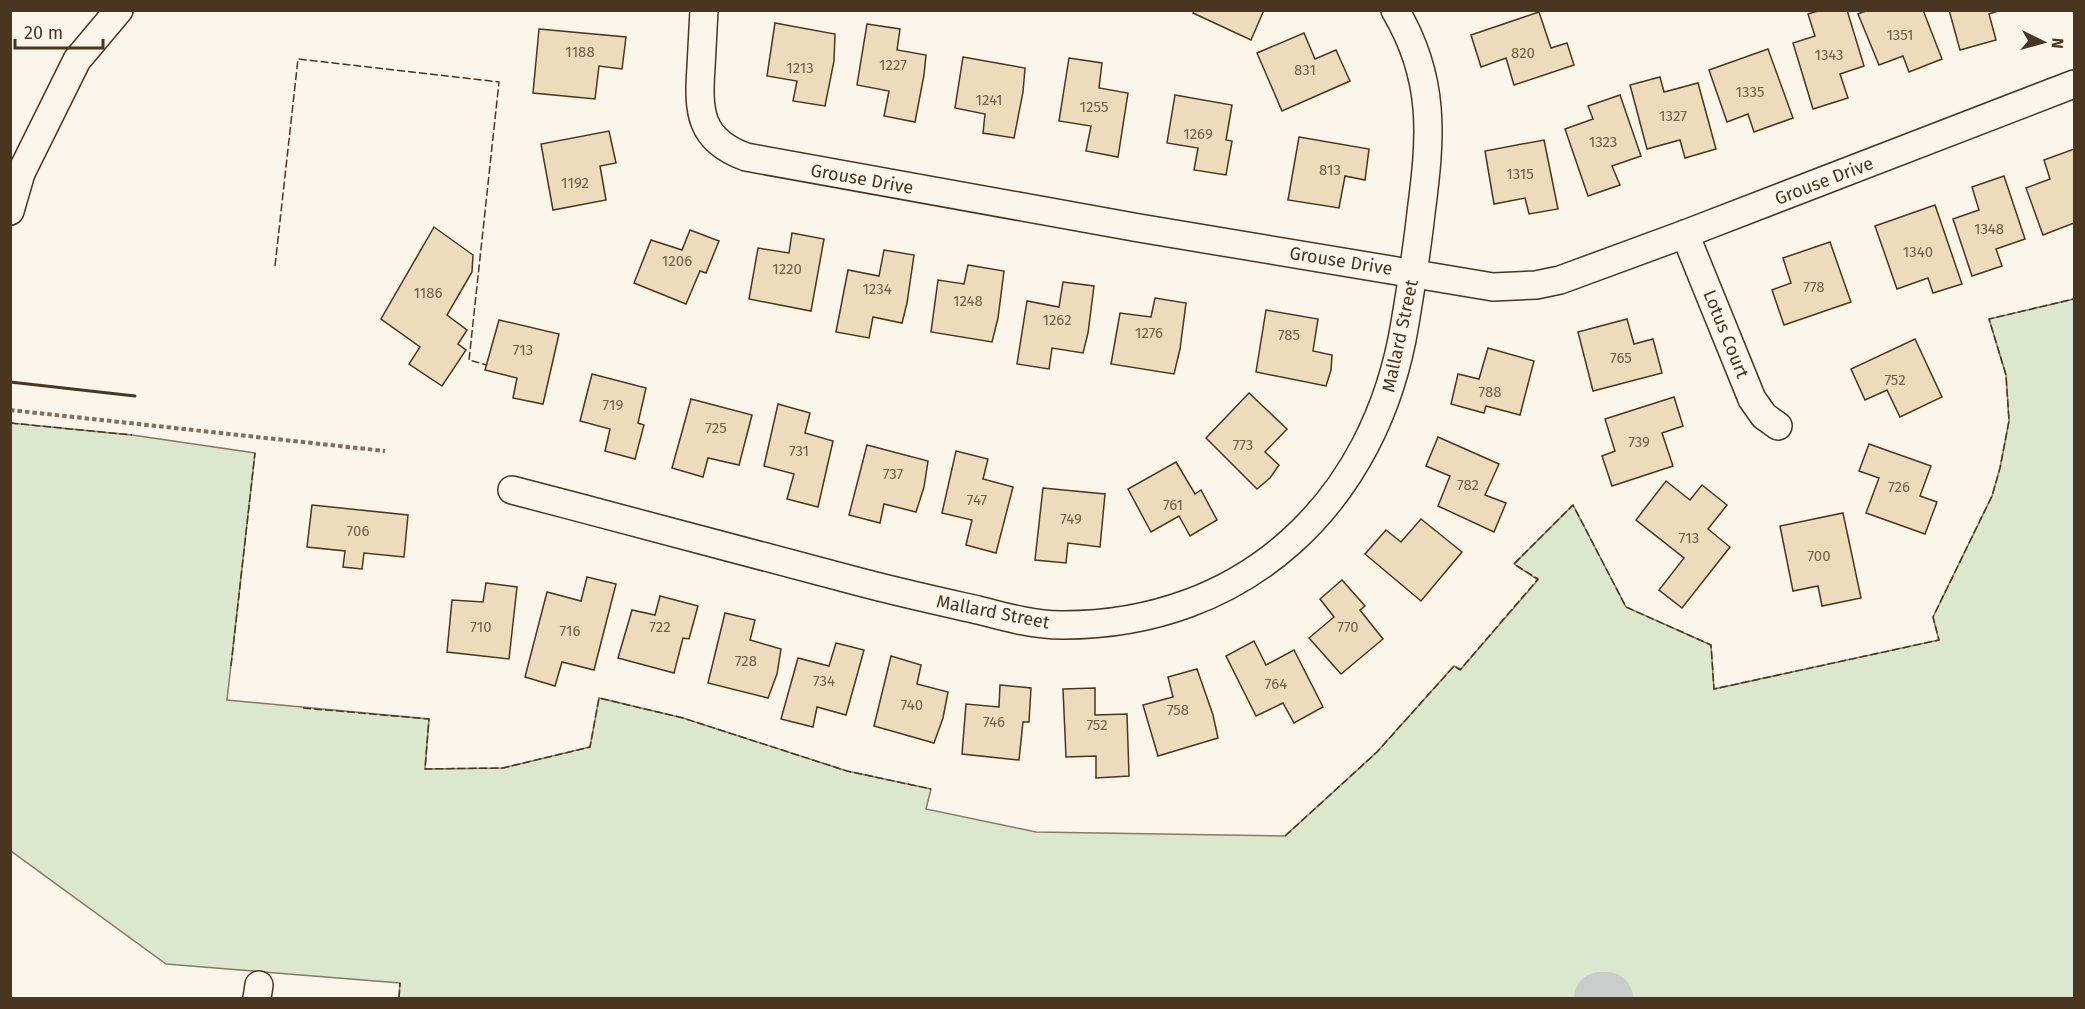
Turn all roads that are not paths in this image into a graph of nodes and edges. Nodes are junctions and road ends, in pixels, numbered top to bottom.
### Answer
1 (704, 10) edge
2 (1395, 10) edge
3 (108, 14) edge
4 (2074, 84) edge
5 (16, 173) edge
6 (10, 212) edge
7 (1686, 234) junction
8 (1413, 273) junction
9 (1778, 426) dead end
10 (512, 490) dead end

1 - 8 street, Grouse Drive
2 - 8 street, Mallard Street
3 - 5 street
4 - 7 street, Grouse Drive
5 - 6 street
7 - 8 street, Grouse Drive
7 - 9 street, Lotus Court
8 - 10 street, Mallard Street

